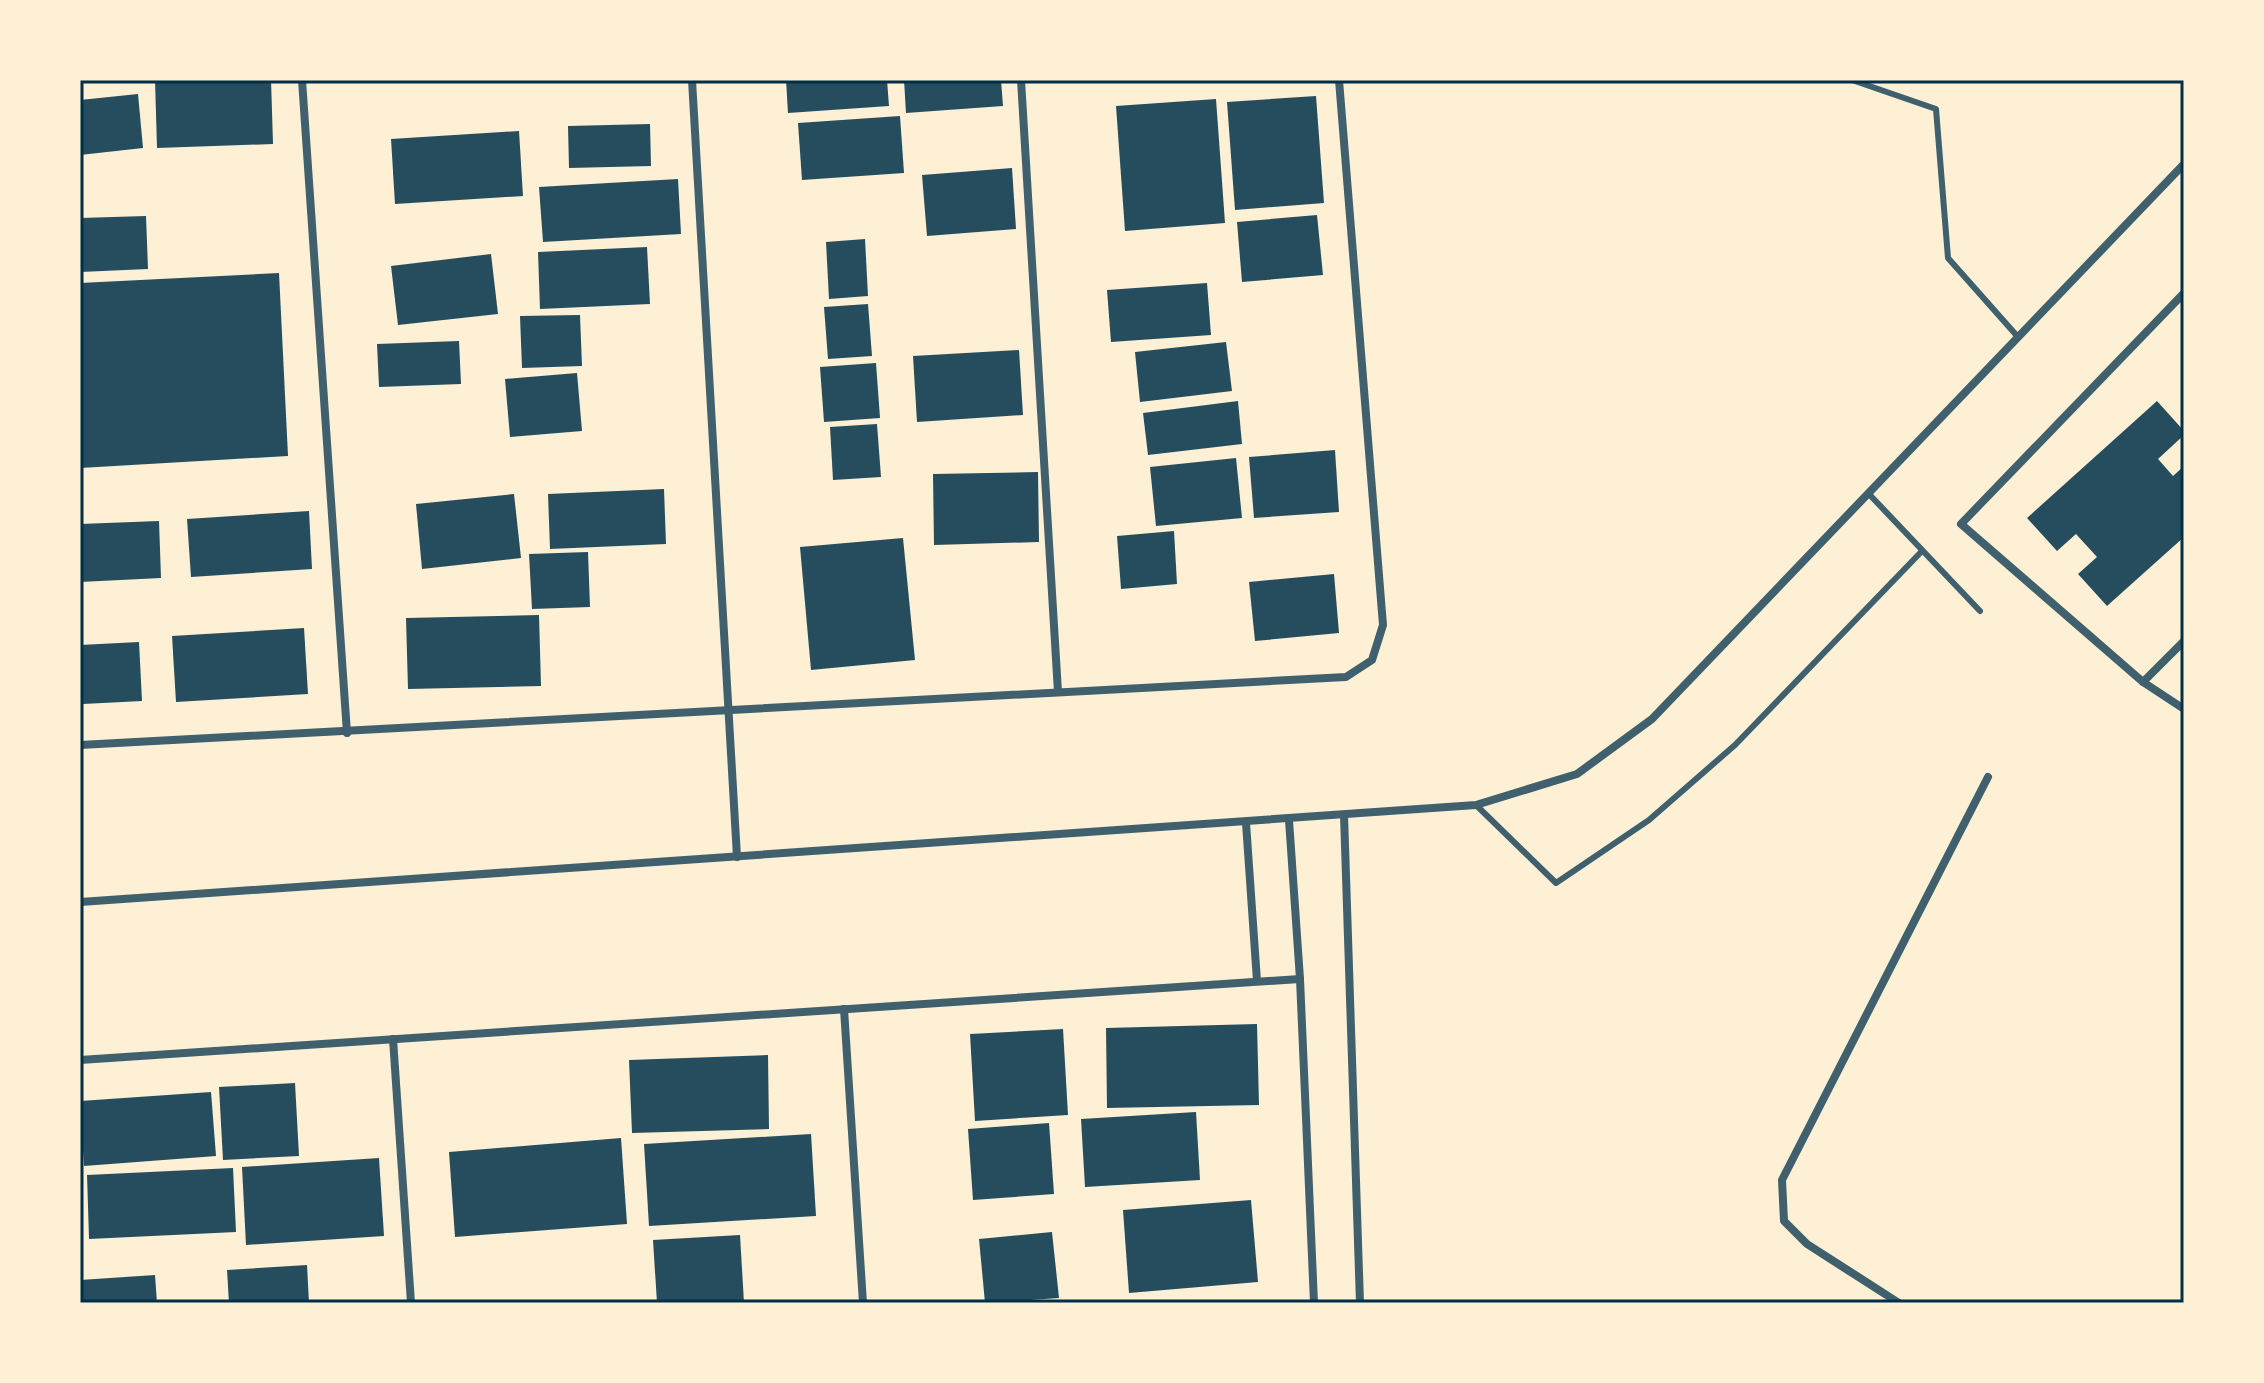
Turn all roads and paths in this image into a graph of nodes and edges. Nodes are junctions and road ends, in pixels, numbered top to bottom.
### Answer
1 (302, 80) edge
2 (692, 80) edge
3 (1021, 80) edge
4 (1339, 80) edge
5 (1852, 80) edge
6 (2184, 164) edge
7 (2184, 293) edge
8 (2018, 337) junction
9 (1868, 493) junction
10 (1922, 551) junction
11 (1980, 611) dead end
12 (2184, 641) edge
13 (2143, 682) junction
14 (1058, 692) junction
15 (2184, 709) edge
16 (728, 711) junction
17 (347, 733) junction
18 (80, 745) edge
19 (1988, 777) dead end
20 (1476, 805) junction
21 (1344, 815) junction
22 (1289, 820) junction
23 (1246, 823) junction
24 (737, 857) junction
25 (80, 902) edge
26 (1300, 979) junction
27 (1257, 981) junction
28 (844, 1009) junction
29 (393, 1039) junction
30 (80, 1060) edge
31 (411, 1303) edge
32 (863, 1303) edge
33 (1314, 1303) edge
34 (1360, 1303) edge
35 (1899, 1303) edge

1 - 17 street
2 - 16 street
3 - 14 street
4 - 14 street
5 - 8 lane
6 - 8 street
7 - 13 street
8 - 9 street
9 - 10 lane
9 - 20 street
10 - 11 lane
10 - 20 lane
12 - 13 street
13 - 15 street
14 - 16 street
16 - 17 street
16 - 24 street
17 - 18 street
19 - 35 street
20 - 21 street
21 - 22 street
21 - 34 street
22 - 23 street
22 - 26 street
23 - 24 street
23 - 27 street
24 - 25 street
26 - 27 street
26 - 33 street
27 - 28 street
28 - 29 street
28 - 32 street
29 - 30 street
29 - 31 street

